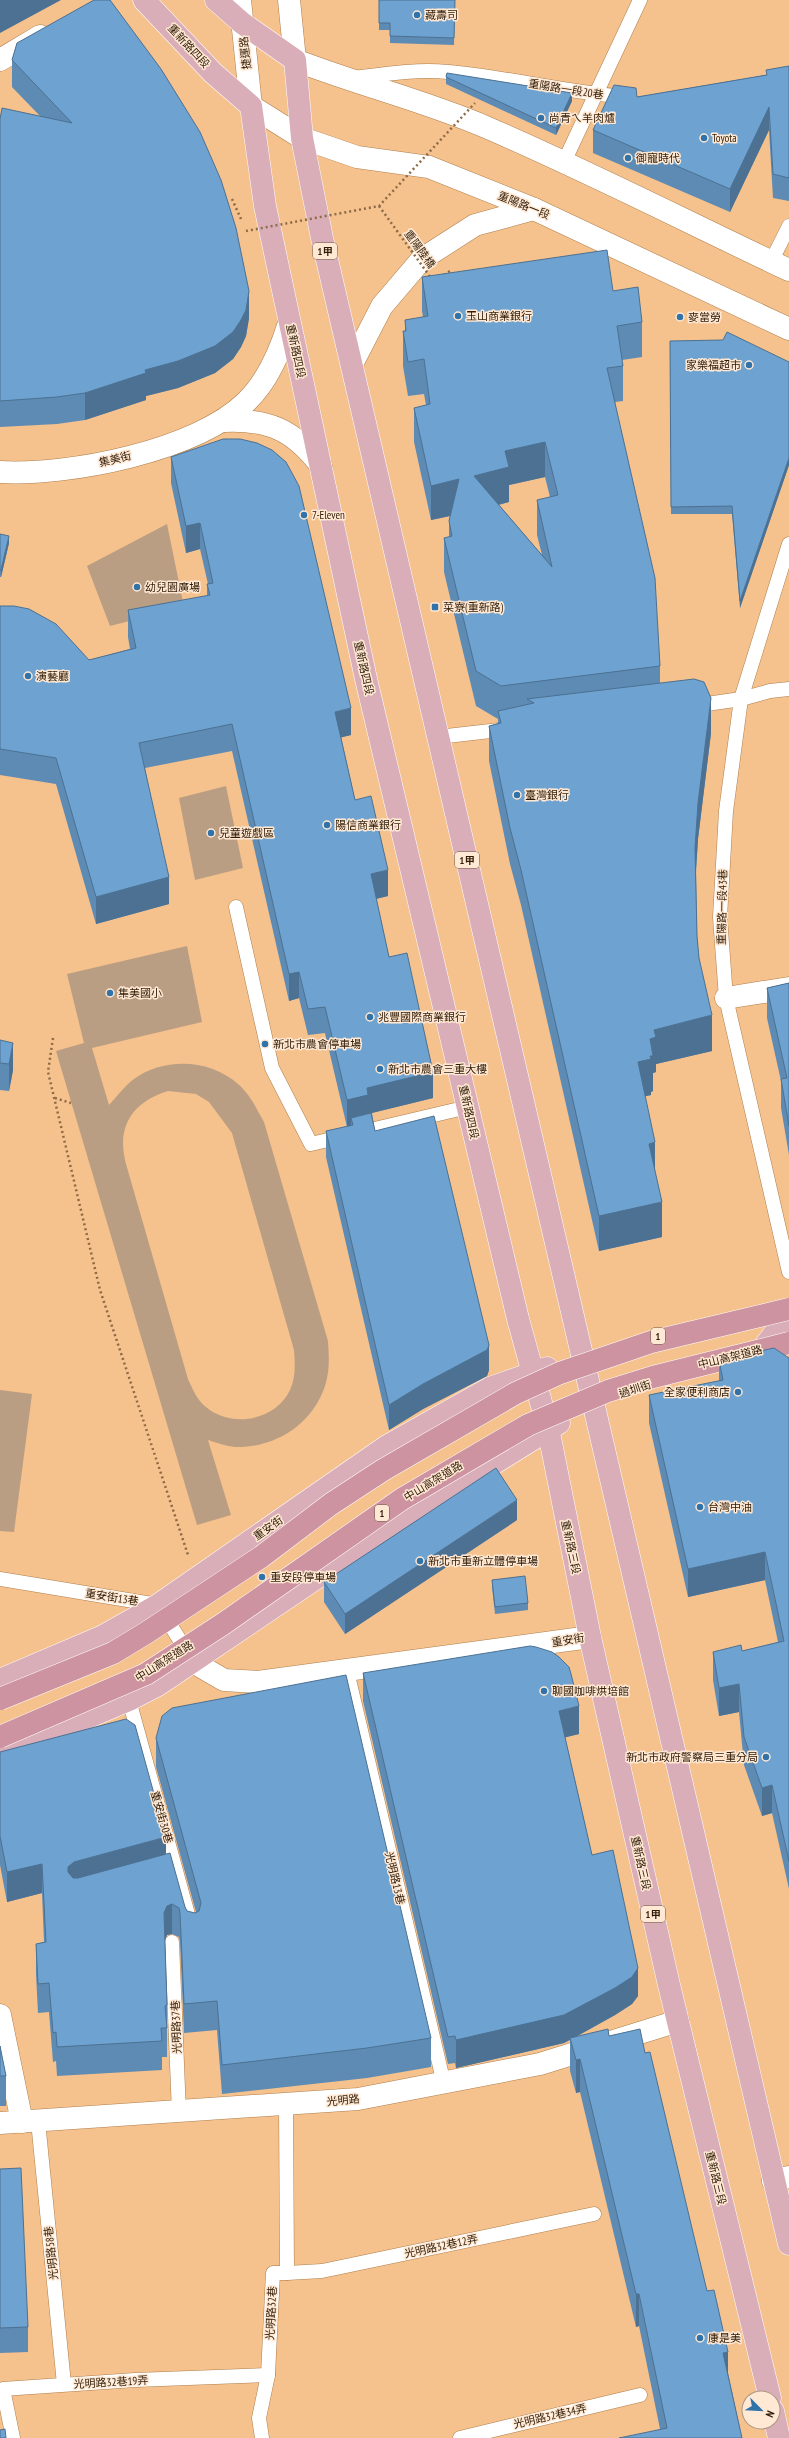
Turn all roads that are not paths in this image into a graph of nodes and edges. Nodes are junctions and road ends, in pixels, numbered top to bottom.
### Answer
1 (144, 0) edge
2 (216, 0) edge
3 (240, 0) edge
4 (289, 0) edge
5 (640, 0) edge
6 (242, 23) junction
7 (59, 24) edge
8 (0, 60) edge
9 (295, 60) junction
10 (343, 79) junction
11 (597, 95) junction
12 (641, 97) edge
13 (251, 106) junction
14 (302, 138) junction
15 (564, 162) junction
16 (534, 209) junction
17 (789, 226) edge
18 (780, 266) edge
19 (290, 323) junction
20 (789, 329) edge
21 (352, 364) junction
22 (224, 421) junction
23 (321, 466) junction
24 (0, 472) edge
25 (789, 544) edge
26 (789, 689) edge
27 (741, 700) junction
28 (678, 707) edge
29 (521, 727) edge
30 (438, 737) junction
31 (236, 907) dead end
32 (789, 988) edge
33 (726, 998) junction
34 (468, 1107) junction
35 (789, 1272) edge
36 (787, 1325) edge
37 (582, 1356) junction
38 (533, 1372) junction
39 (594, 1405) junction
40 (548, 1428) junction
41 (0, 1579) edge
42 (158, 1605) junction
43 (590, 1637) junction
44 (193, 1662) junction
45 (347, 1671) junction
46 (0, 1680) edge
47 (0, 1699) edge
48 (129, 1700) junction
49 (0, 1738) edge
50 (0, 1755) edge
51 (177, 1872) junction
52 (162, 1876) edge
53 (193, 1934) edge
54 (172, 1942) dead end
55 (0, 2015) edge
56 (678, 2021) junction
57 (444, 2084) junction
58 (286, 2105) junction
59 (179, 2113) junction
60 (30, 2121) junction
61 (0, 2123) edge
62 (781, 2179) edge
63 (594, 2214) dead end
64 (789, 2244) edge
65 (287, 2273) junction
66 (268, 2375) junction
67 (64, 2384) junction
68 (768, 2390) edge
69 (640, 2395) dead end
70 (12, 2438) edge
71 (262, 2438) edge
72 (460, 2438) edge

1 - 13 main road, 重新路四段
2 - 6 main road
3 - 6 street, 捷運路
4 - 9 street
5 - 11 lane
6 - 9 main road
6 - 13 street, 捷運路
7 - 8 street
9 - 10 street
9 - 14 main road, 1甲
10 - 11 lane, 重陽路一段20巷
10 - 15 street
11 - 12 lane, 重陽路一段20巷
11 - 15 lane
13 - 14 street, 重陽路一段
13 - 19 main road, 重新路四段 / 1甲
14 - 16 street, 重陽路一段
14 - 21 main road, 1甲
15 - 18 street
16 - 20 street, 重陽路一段
16 - 21 street
17 - 18 lane
19 - 22 street, 集美街
19 - 23 main road, 重新路四段 / 1甲
21 - 30 main road, 1甲
22 - 23 street, 集美街
22 - 24 street, 集美街
23 - 34 main road, 重新路四段 / 1甲
25 - 27 lane, 重陽路一段43巷
26 - 27 lane
27 - 28 lane
27 - 33 lane, 重陽路一段43巷
29 - 30 lane
30 - 37 main road, 1甲
31 - 34 lane
32 - 33 street
33 - 35 lane, 重陽路一段43巷
34 - 38 main road, 重新路四段 / 1甲
36 - 37 main road, 1
36 - 39 main road, 過圳街 / 1
36 - 47 highway, 1, bridge
36 - 49 highway, 中山高架道路 / 1, bridge
37 - 38 main road, 1
37 - 39 main road, 1甲
38 - 40 main road, 重新路三段 / 1甲
38 - 42 main road, 重安街 / 1
39 - 40 main road, 過圳街 / 1
39 - 62 main road, 1甲
40 - 43 main road, 重新路三段 / 1甲
40 - 44 main road, 1
41 - 42 lane, 重安街13巷
42 - 44 lane
42 - 46 main road, 重安街 / 1
43 - 45 street, 重安街
43 - 56 main road, 重新路三段 / 1甲
44 - 45 street, 重安街
44 - 48 main road, 1
45 - 57 lane, 光明路13巷
48 - 50 main road, 1
48 - 51 lane, 重安街30巷
51 - 52 lane
51 - 53 lane, 重安街30巷
54 - 59 lane, 光明路37巷
55 - 60 street
56 - 57 street, 光明路
56 - 68 main road, 重新路三段 / 1甲
57 - 58 street, 光明路
58 - 59 street, 光明路
58 - 65 lane, 光明路32巷
59 - 60 street, 光明路
60 - 61 street, 光明路
60 - 67 lane, 光明路58巷
62 - 64 main road, 1甲
63 - 65 lane, 光明路32巷12弄
65 - 66 lane, 光明路32巷
66 - 67 lane, 光明路32巷19弄
66 - 71 lane, 光明路32巷
67 - 70 lane, 光明路32巷19弄
69 - 72 lane, 光明路32巷34弄

